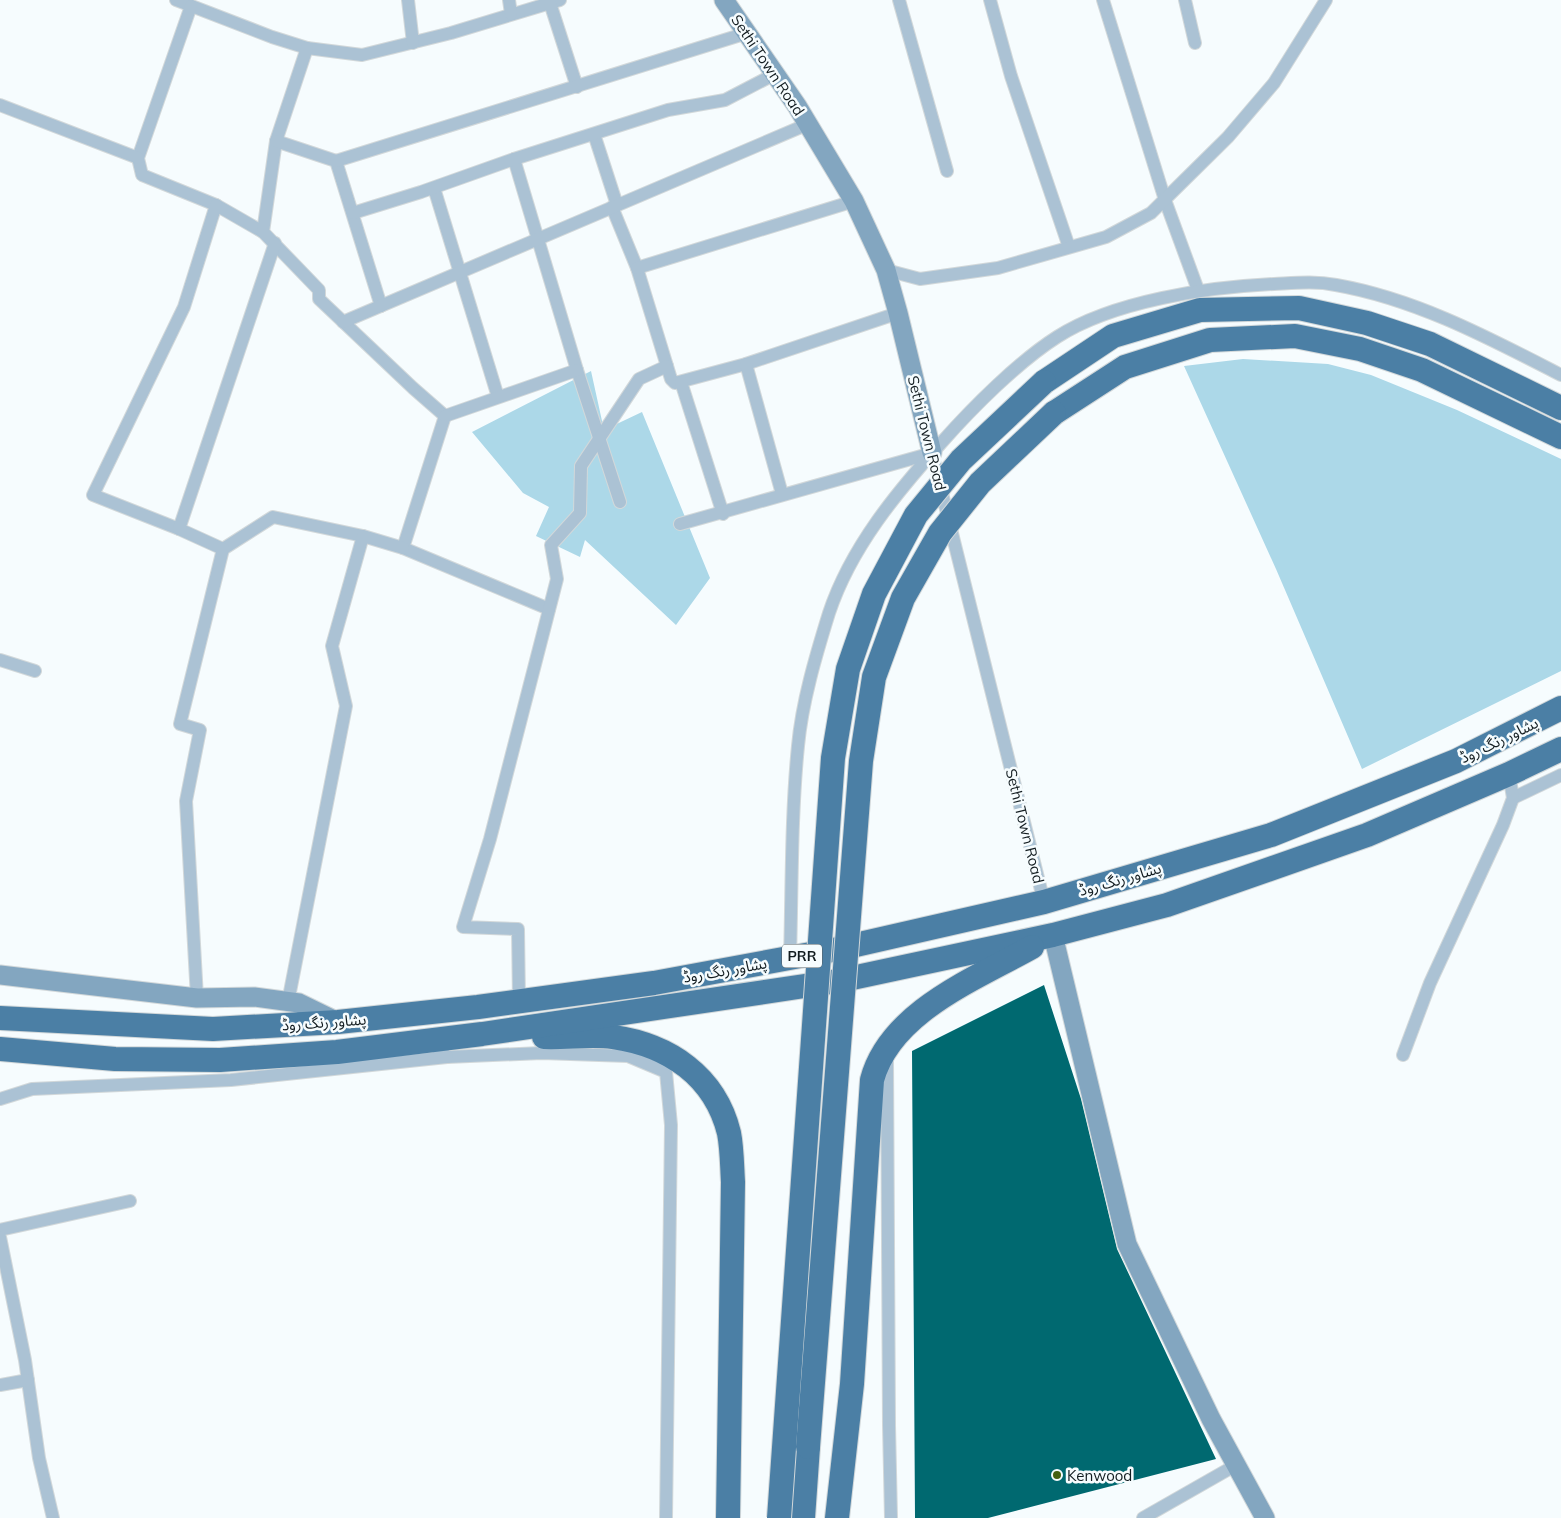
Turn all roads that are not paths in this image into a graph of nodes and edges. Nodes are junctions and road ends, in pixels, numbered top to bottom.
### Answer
1 (176, 0) edge
2 (408, 0) edge
3 (509, 0) edge
4 (724, 0) edge
5 (899, 0) edge
6 (990, 0) edge
7 (1103, 0) edge
8 (1185, 0) edge
9 (1326, 0) edge
10 (555, 1) edge
11 (191, 6) junction
12 (511, 14) junction
13 (747, 33) junction
14 (413, 43) junction
15 (1195, 43) dead end
16 (307, 48) junction
17 (775, 74) junction
18 (577, 87) junction
19 (0, 105) edge
20 (808, 124) junction
21 (594, 134) junction
22 (276, 141) junction
23 (138, 158) junction
24 (514, 159) junction
25 (336, 162) junction
26 (947, 171) dead end
27 (434, 188) junction
28 (1165, 200) junction
29 (854, 201) junction
30 (216, 205) junction
31 (614, 206) junction
32 (353, 213) junction
33 (264, 232) junction
34 (538, 240) junction
35 (275, 243) junction
36 (1069, 247) junction
37 (637, 268) junction
38 (886, 270) junction
39 (461, 273) junction
40 (1198, 290) junction
41 (382, 306) junction
42 (898, 313) junction
43 (343, 322) junction
44 (746, 364) junction
45 (667, 366) junction
46 (577, 370) junction
47 (1561, 375) edge
48 (681, 382) junction
49 (498, 397) junction
50 (1561, 408) edge
51 (445, 416) junction
52 (1561, 437) edge
53 (600, 440) junction
54 (932, 453) junction
55 (782, 494) junction
56 (620, 502) dead end
57 (722, 512) junction
58 (680, 524) dead end
59 (179, 529) junction
60 (362, 536) junction
61 (403, 548) junction
62 (223, 549) junction
63 (549, 609) junction
64 (0, 660) edge
65 (35, 672) dead end
66 (1556, 709) edge
67 (1561, 749) edge
68 (1510, 774) junction
69 (1561, 775) edge
70 (1513, 798) junction
71 (1044, 902) junction
72 (1053, 936) junction
73 (790, 958) junction
74 (0, 975) edge
75 (197, 998) junction
76 (288, 1002) junction
77 (519, 1002) junction
78 (3, 1018) edge
79 (338, 1022) junction
80 (482, 1034) junction
81 (429, 1041) junction
82 (887, 1044) junction
83 (4, 1050) edge
84 (1403, 1055) dead end
85 (447, 1057) junction
86 (0, 1099) edge
87 (130, 1200) dead end
88 (0, 1230) edge
89 (0, 1237) edge
90 (5, 1282) edge
91 (28, 1380) junction
92 (0, 1384) edge
93 (1236, 1464) junction
94 (53, 1518) edge
95 (666, 1518) edge
96 (728, 1518) edge
97 (779, 1518) edge
98 (803, 1518) edge
99 (837, 1518) edge
100 (891, 1518) edge
101 (1143, 1518) edge
102 (1265, 1518) edge

1 - 11 street
2 - 14 street
3 - 12 street
4 - 13 street, Sethi Town Road
5 - 26 street
6 - 36 street
7 - 28 street
8 - 15 street
9 - 28 street
10 - 12 street
10 - 18 street
11 - 16 street
11 - 23 street
12 - 14 street
13 - 17 street, Sethi Town Road
13 - 18 street
14 - 16 street
16 - 22 street
17 - 20 street, Sethi Town Road
17 - 21 street
18 - 25 street
19 - 23 street
20 - 29 street, Sethi Town Road
20 - 31 street
21 - 24 street
21 - 31 street
22 - 25 street
22 - 33 street
23 - 30 street
24 - 27 street
24 - 34 street
25 - 32 street
27 - 32 street
27 - 39 street
28 - 36 street
28 - 40 street
29 - 37 street
29 - 38 street, Sethi Town Road
30 - 33 street
30 - 59 street
31 - 34 street
31 - 37 street
32 - 41 street
33 - 35 street
34 - 39 street
34 - 46 street
35 - 43 street
35 - 59 street
36 - 38 street
37 - 45 street
38 - 42 street, Sethi Town Road
39 - 41 street
39 - 49 street
40 - 47 street
40 - 54 street
41 - 43 street
42 - 44 street
42 - 54 street, Sethi Town Road
43 - 51 street
44 - 48 street
44 - 55 street
45 - 48 street
45 - 53 street
46 - 49 street
46 - 53 street
48 - 57 street
49 - 51 street
50 - 97 highway, bridge
51 - 61 street
52 - 98 highway, bridge
53 - 56 street
53 - 63 street
54 - 55 street
54 - 71 street, Sethi Town Road
54 - 73 street
55 - 57 street
57 - 58 street
59 - 62 street
60 - 61 street
60 - 62 street
60 - 76 street
61 - 63 street
62 - 75 street
63 - 77 street
64 - 65 street
66 - 71 highway, پشاور رنگ روڈ / PRR
67 - 68 highway, پشاور رنگ روڈ / PRR
68 - 70 street
68 - 72 highway, پشاور رنگ روڈ / PRR
69 - 70 street
70 - 84 street
71 - 73 highway, پشاور رنگ روڈ / PRR
72 - 80 highway, پشاور رنگ روڈ / PRR
72 - 82 highway
72 - 93 street
73 - 77 highway, پشاور رنگ روڈ / PRR
74 - 75 street
75 - 76 street
76 - 79 street
77 - 79 highway, پشاور رنگ روڈ / PRR
78 - 79 highway, پشاور رنگ روڈ / PRR
80 - 81 highway, پشاور رنگ روڈ / PRR
80 - 96 highway
81 - 83 highway, پشاور رنگ روڈ / PRR
81 - 85 street
82 - 99 highway
82 - 100 street
85 - 86 street
85 - 95 street
87 - 88 street
89 - 90 street
90 - 91 street
91 - 92 street
91 - 94 street
93 - 101 street
93 - 102 street

